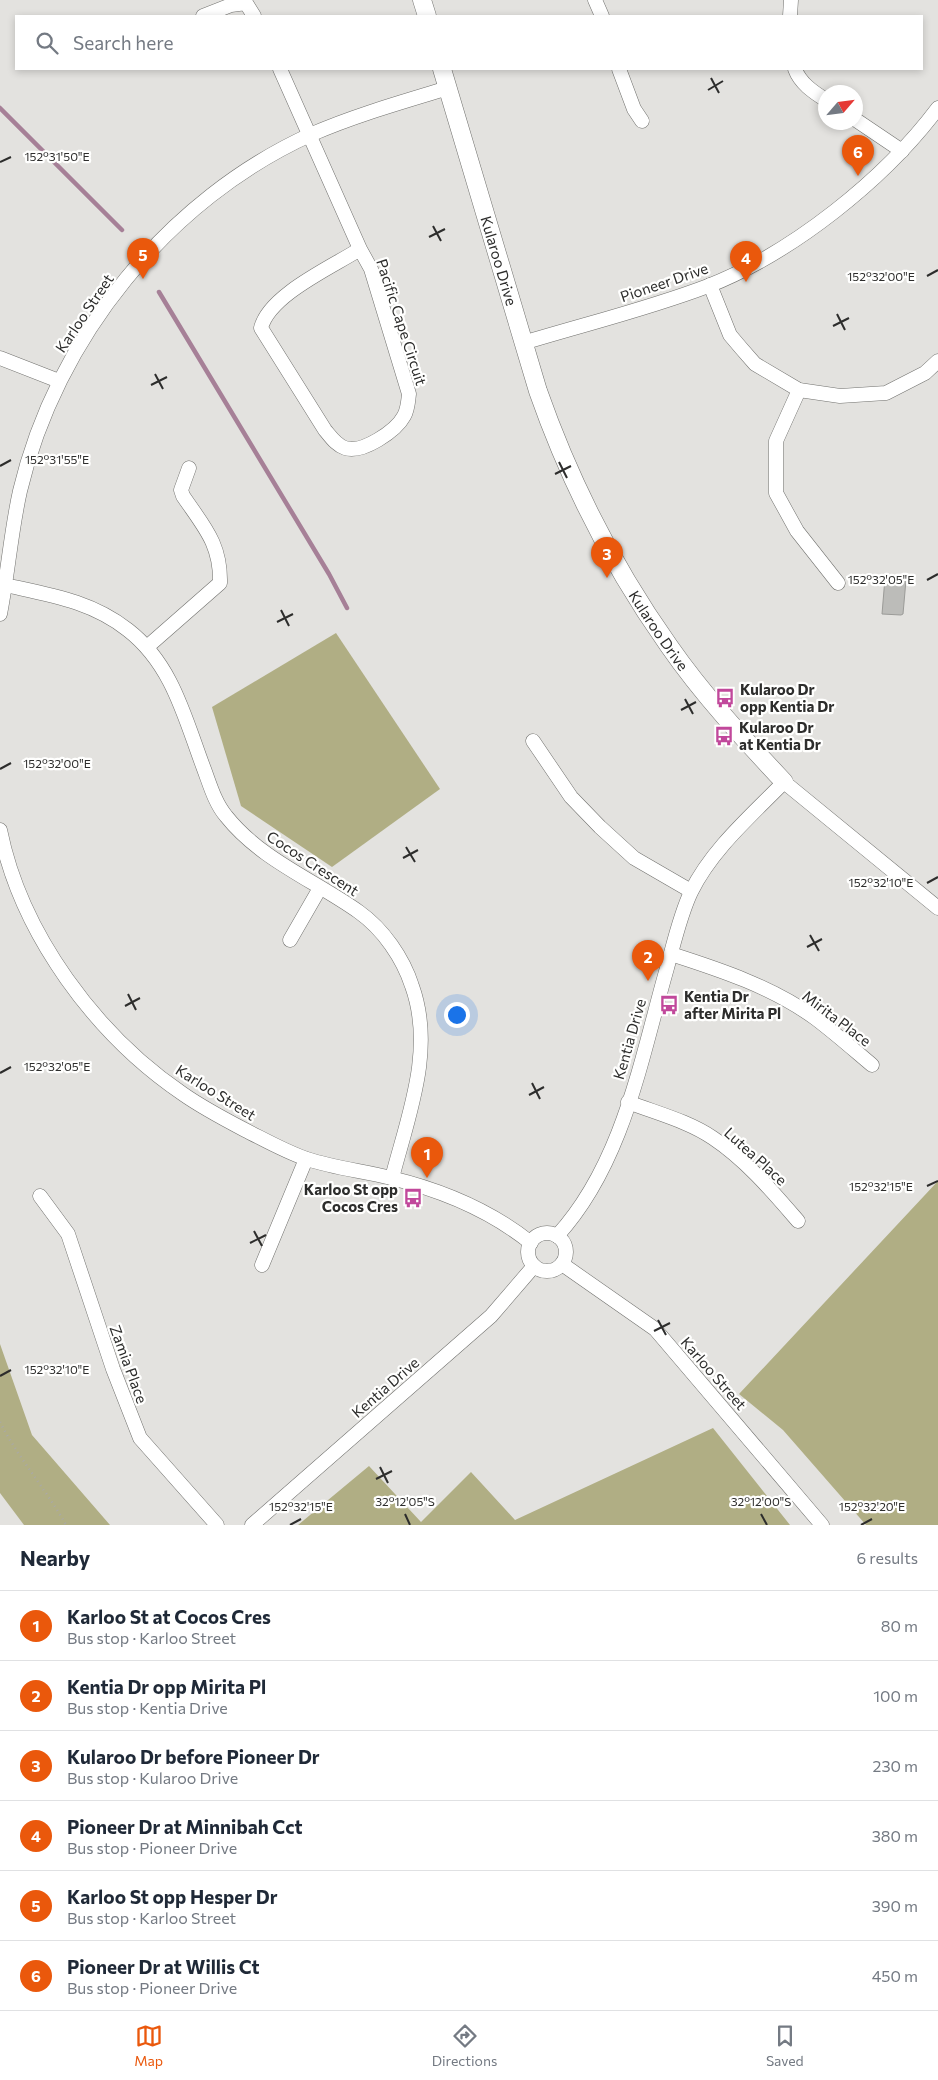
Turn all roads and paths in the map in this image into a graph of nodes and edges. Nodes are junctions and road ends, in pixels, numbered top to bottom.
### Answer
1 (422, 0) edge
2 (595, 0) edge
3 (791, 0) edge
4 (206, 15) edge
5 (253, 15) edge
6 (426, 15) edge
7 (602, 15) edge
8 (790, 15) edge
9 (280, 70) edge
10 (442, 70) edge
11 (619, 70) edge
12 (795, 70) edge
13 (448, 88) junction
14 (818, 95) edge
15 (938, 108) edge
16 (642, 121) dead end
17 (863, 125) edge
18 (311, 135) junction
19 (902, 152) junction
20 (360, 249) junction
21 (710, 285) junction
22 (523, 343) junction
23 (0, 358) edge
24 (938, 361) edge
25 (59, 381) junction
26 (799, 390) junction
27 (189, 468) dead end
28 (838, 583) dead end
29 (5, 585) junction
30 (0, 614) edge
31 (147, 647) junction
32 (533, 741) dead end
33 (784, 782) junction
34 (0, 830) edge
35 (320, 888) junction
36 (691, 892) junction
37 (938, 908) edge
38 (290, 940) dead end
39 (671, 954) junction
40 (872, 1065) dead end
41 (628, 1102) junction
42 (306, 1159) junction
43 (392, 1178) junction
44 (40, 1196) dead end
45 (798, 1221) dead end
46 (557, 1236) junction
47 (531, 1243) junction
48 (562, 1264) junction
49 (262, 1265) dead end
50 (534, 1266) junction
51 (0, 1422) edge
52 (66, 1525) edge
53 (217, 1525) edge
54 (252, 1525) edge
55 (822, 1525) edge

1 - 6 main road
2 - 7 street
3 - 8 street
4 - 5 street
9 - 18 street, Pacific Cape Circuit
10 - 13 main road, Kularoo Drive
11 - 16 street
12 - 14 street
13 - 18 street, Karloo Street
13 - 22 main road, Kularoo Drive
15 - 19 street, Pioneer Drive
17 - 19 street
18 - 20 street, Pacific Cape Circuit
18 - 25 street, Karloo Street
19 - 21 street, Pioneer Drive
20 - 20 street, Pacific Cape Circuit
21 - 22 street, Pioneer Drive
21 - 26 street
22 - 33 main road, Kularoo Drive
23 - 25 street
24 - 26 street
25 - 29 street, Karloo Street
26 - 28 street
27 - 31 street
29 - 30 street, Karloo Street
29 - 31 street, Cocos Crescent
31 - 35 street, Cocos Crescent
32 - 36 street
33 - 36 street, Kentia Drive
33 - 37 street, Kularoo Drive
34 - 42 street, Karloo Street
35 - 38 street
35 - 43 street, Cocos Crescent
36 - 39 street, Kentia Drive
39 - 40 street, Mirita Place
39 - 41 street, Kentia Drive
41 - 45 street, Lutea Place
41 - 46 street, Kentia Drive
42 - 43 street, Karloo Street
42 - 49 street
43 - 47 street, Karloo Street
44 - 53 street, Zamia Place
46 - 47 street
46 - 48 street
47 - 50 street
48 - 50 street
48 - 55 street, Karloo Street
50 - 54 street, Kentia Drive
51 - 52 path

